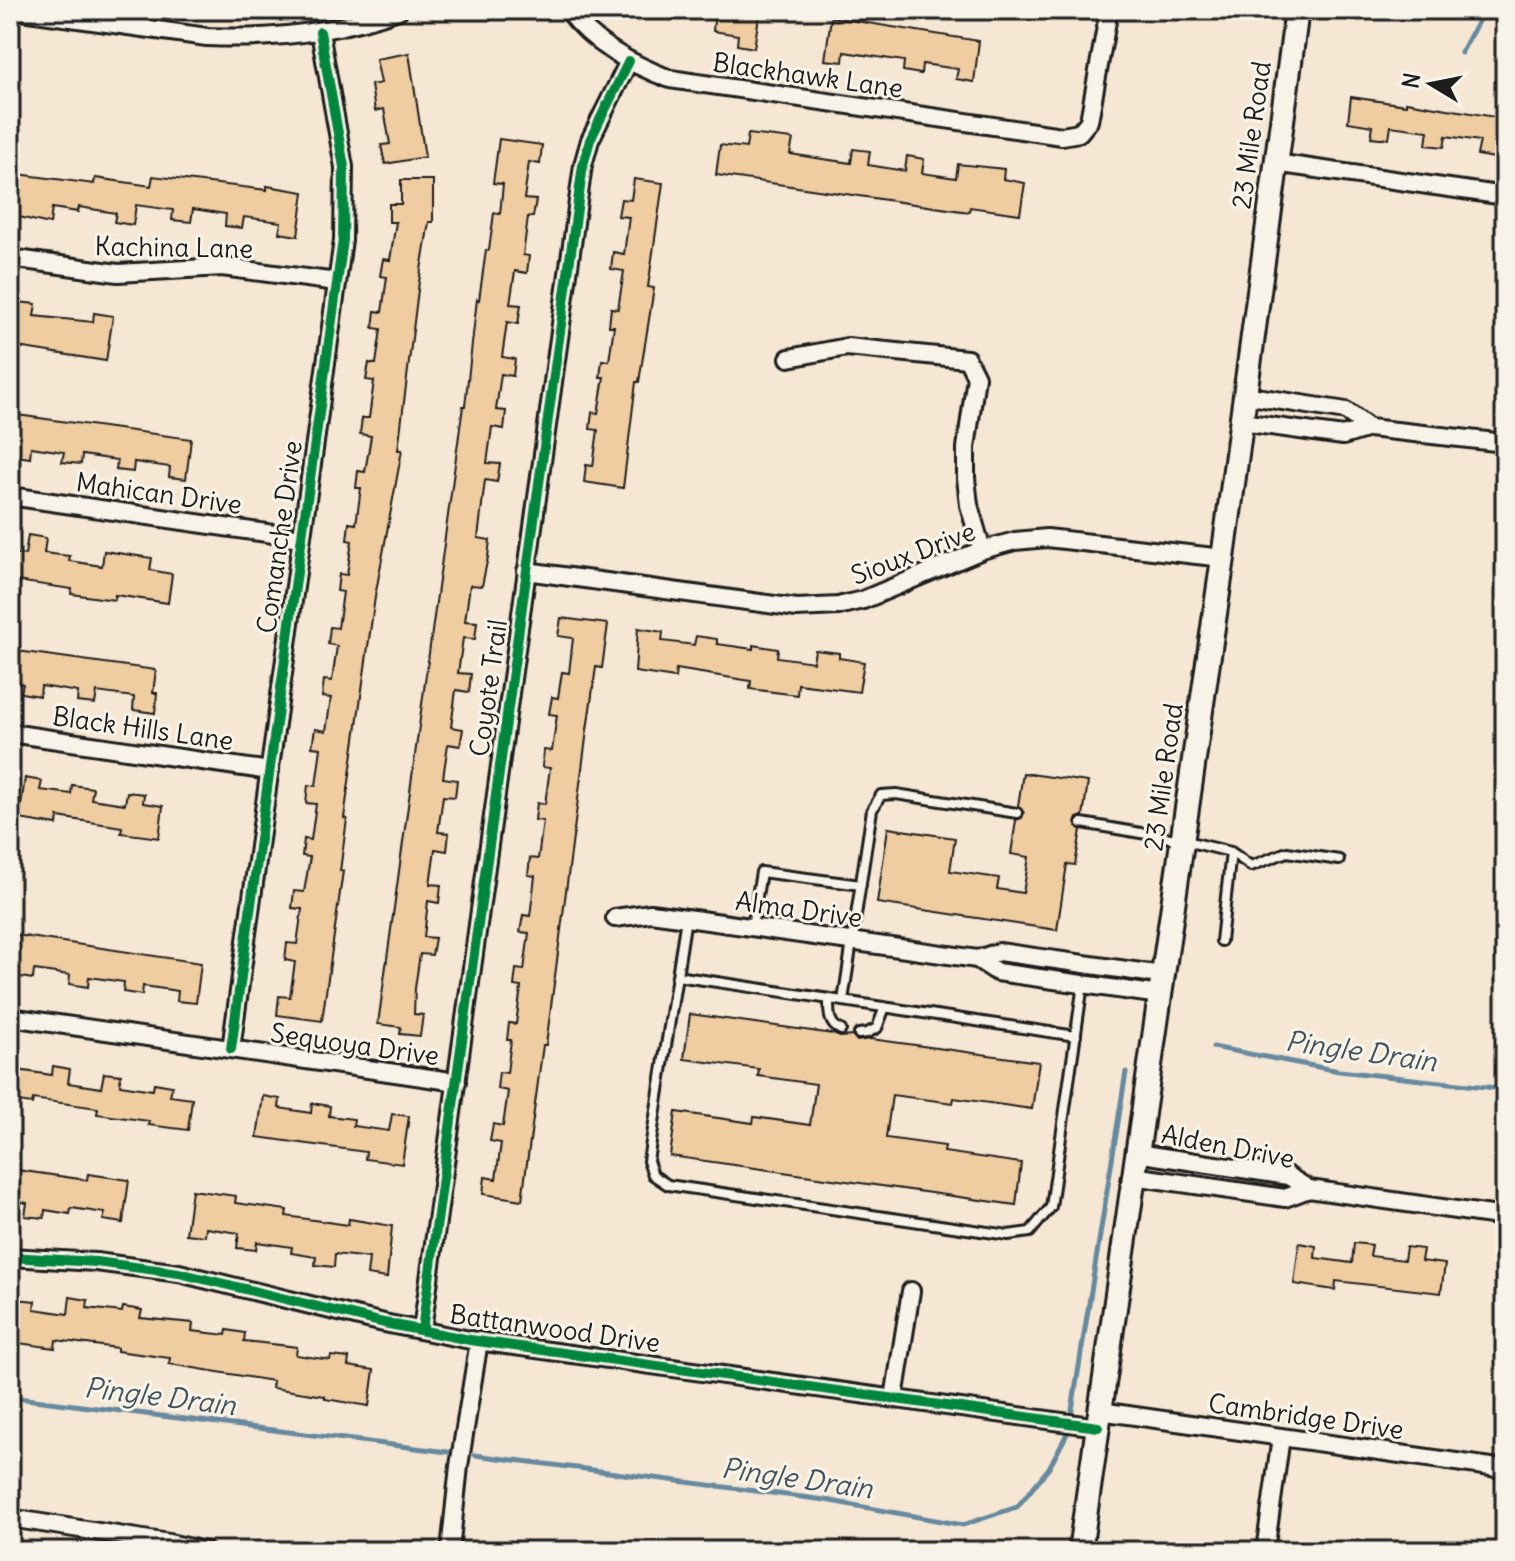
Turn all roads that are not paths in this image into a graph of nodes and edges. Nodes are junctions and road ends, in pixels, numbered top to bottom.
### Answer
1 (14, 10) edge
2 (399, 10) edge
3 (568, 10) edge
4 (1109, 10) edge
5 (1297, 10) edge
6 (320, 32) junction
7 (629, 61) junction
8 (1275, 163) junction
9 (1505, 196) edge
10 (10, 258) edge
11 (337, 282) junction
12 (789, 358) dead end
13 (1244, 395) junction
14 (1241, 422) junction
15 (1369, 428) junction
16 (1505, 443) edge
17 (10, 496) edge
18 (301, 538) junction
19 (982, 550) junction
20 (1223, 558) junction
21 (526, 571) junction
22 (10, 733) edge
23 (270, 771) junction
24 (1017, 813) dead end
25 (1082, 823) dead end
26 (1182, 840) junction
27 (1231, 852) junction
28 (1339, 860) dead end
29 (861, 885) junction
30 (615, 918) dead end
31 (686, 918) junction
32 (752, 927) junction
33 (853, 941) junction
34 (1221, 941) dead end
35 (977, 959) junction
36 (1077, 963) junction
37 (677, 976) junction
38 (1078, 984) junction
39 (1161, 985) junction
40 (829, 999) junction
41 (843, 1001) junction
42 (885, 1007) junction
43 (10, 1017) edge
44 (841, 1030) dead end
45 (859, 1034) dead end
46 (1076, 1036) junction
47 (231, 1049) junction
48 (457, 1082) junction
49 (1136, 1153) junction
50 (1133, 1176) junction
51 (1309, 1189) junction
52 (1505, 1217) edge
53 (10, 1257) edge
54 (911, 1291) dead end
55 (422, 1330) junction
56 (479, 1341) junction
57 (894, 1398) junction
58 (1099, 1419) junction
59 (1281, 1437) junction
60 (1505, 1469) edge
61 (10, 1518) edge
62 (205, 1551) edge
63 (450, 1551) edge
64 (1080, 1551) edge
65 (1265, 1551) edge

1 - 6 street
2 - 6 street
3 - 7 street, Blackhawk Lane
4 - 7 street, Blackhawk Lane
5 - 8 main road, 23 Mile Road
6 - 11 street, Comanche Drive
7 - 21 street, Coyote Trail
8 - 9 street
8 - 13 main road, 23 Mile Road
10 - 11 street, Kachina Lane
11 - 18 street, Comanche Drive
12 - 19 street
13 - 14 main road, 23 Mile Road
13 - 15 street
14 - 15 street
14 - 20 main road, 23 Mile Road
15 - 16 street
17 - 18 street, Mahican Drive
18 - 23 street, Comanche Drive
19 - 20 street, Sioux Drive
19 - 21 street, Sioux Drive
20 - 26 main road, 23 Mile Road
21 - 48 street, Coyote Trail
22 - 23 street, Black Hills Lane
23 - 47 street, Comanche Drive
24 - 29 lane
25 - 26 lane
26 - 27 lane
26 - 39 main road, 23 Mile Road
27 - 28 lane
27 - 34 lane
29 - 32 lane
29 - 33 lane
30 - 31 street, Alma Drive
31 - 32 street, Alma Drive
31 - 37 lane
32 - 33 street, Alma Drive
33 - 35 street, Alma Drive
33 - 41 lane
35 - 36 street, Alma Drive
35 - 38 street, Alma Drive
36 - 38 lane
36 - 39 street, Alma Drive
37 - 40 lane
37 - 46 lane
38 - 39 street, Alma Drive
38 - 46 lane
39 - 49 main road, 23 Mile Road
40 - 41 lane
40 - 44 lane
41 - 42 lane
42 - 45 lane
42 - 46 lane
43 - 47 street, Sequoya Drive
47 - 48 street, Sequoya Drive
48 - 55 street, Coyote Trail
49 - 50 main road, 23 Mile Road
49 - 51 street, Alden Drive
50 - 51 street, Alden Drive
50 - 58 main road, 23 Mile Road
51 - 52 street, Alden Drive
53 - 55 street, Battanwood Drive
54 - 57 street
55 - 56 street, Battanwood Drive
56 - 57 street, Battanwood Drive
56 - 63 street
57 - 58 street, Battanwood Drive
58 - 59 street, Cambridge Drive
58 - 64 main road, 23 Mile Road
59 - 60 street, Cambridge Drive
59 - 65 street
61 - 62 street

